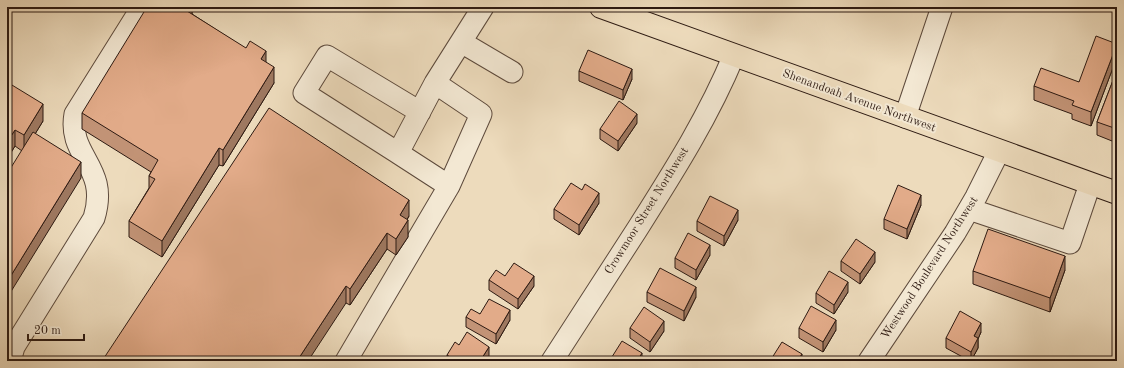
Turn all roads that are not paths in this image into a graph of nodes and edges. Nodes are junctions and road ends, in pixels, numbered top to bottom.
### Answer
1 (142, 7) edge
2 (483, 7) edge
3 (602, 7) edge
4 (942, 7) edge
5 (461, 42) junction
6 (734, 56) junction
7 (512, 72) dead end
8 (435, 83) junction
9 (420, 112) junction
10 (904, 117) junction
11 (999, 151) junction
12 (398, 153) junction
13 (1090, 184) junction
14 (449, 186) junction
15 (1117, 193) edge
16 (969, 209) junction
17 (10, 361) edge
18 (346, 361) edge
19 (552, 361) edge
20 (869, 361) edge

1 - 17 street
2 - 5 street
3 - 6 main road, Shenandoah Avenue Northwest
4 - 10 street
5 - 7 street
5 - 8 street
6 - 10 main road, Shenandoah Avenue Northwest
6 - 19 street, Crowmoor Street Northwest
8 - 9 street
8 - 14 street
9 - 12 street
9 - 12 street
10 - 11 main road, Shenandoah Avenue Northwest
11 - 13 main road, Shenandoah Avenue Northwest
11 - 16 street, Westwood Boulevard Northwest
12 - 14 street
13 - 15 main road, Shenandoah Avenue Northwest
13 - 16 street
14 - 18 street
16 - 20 street, Westwood Boulevard Northwest

